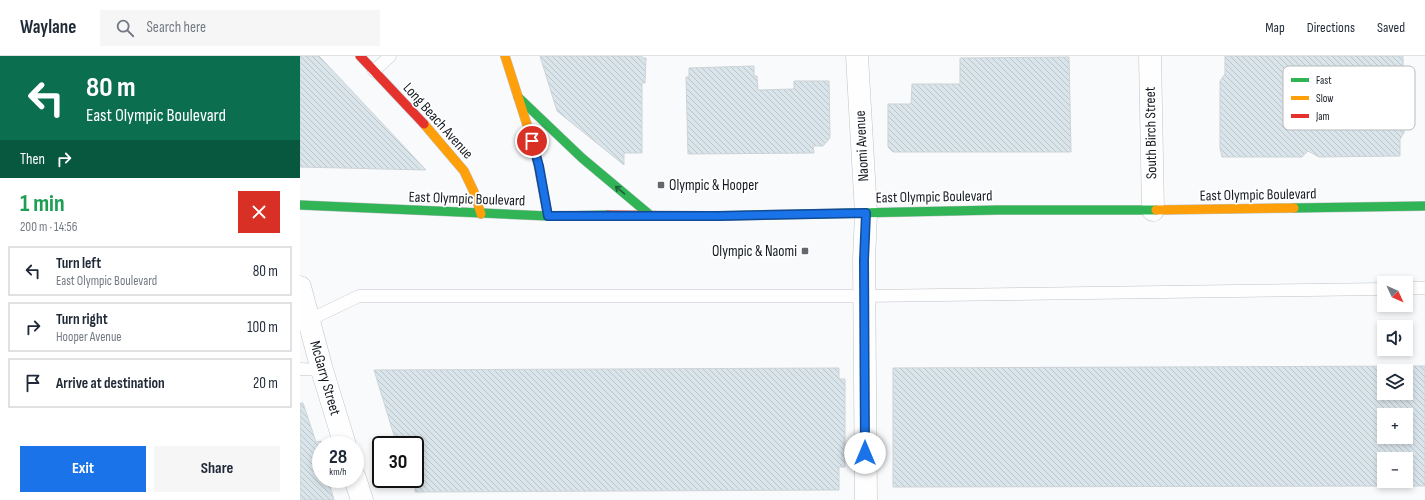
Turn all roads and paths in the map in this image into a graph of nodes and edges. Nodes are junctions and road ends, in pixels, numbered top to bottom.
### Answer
1 (360, 56) edge
2 (390, 56) edge
3 (505, 56) edge
4 (857, 56) edge
5 (1150, 56) edge
6 (374, 71) junction
7 (518, 97) junction
8 (300, 205) edge
9 (1425, 206) edge
10 (1152, 210) junction
11 (866, 213) junction
12 (481, 214) junction
13 (650, 215) junction
14 (548, 216) junction
15 (300, 287) edge
16 (1413, 288) edge
17 (1425, 288) edge
18 (1377, 289) edge
19 (864, 296) junction
20 (309, 320) junction
21 (300, 369) edge
22 (322, 370) junction
23 (342, 436) edge
24 (358, 488) edge
25 (362, 500) edge
26 (866, 500) edge

1 - 6 main road, Long Beach Avenue
2 - 6 lane
3 - 7 main road
4 - 11 street, Naomi Avenue
5 - 10 street, South Birch Street
6 - 12 main road, Long Beach Avenue
13 -> 7 main road
7 - 14 main road
8 - 12 main road, East Olympic Boulevard
9 - 10 main road, East Olympic Boulevard
10 - 11 main road, East Olympic Boulevard
11 - 13 main road, East Olympic Boulevard
11 - 19 street, Naomi Avenue
12 - 14 main road, East Olympic Boulevard
13 - 14 main road, East Olympic Boulevard
15 - 20 street, McGarry Street
16 - 17 lane
18 - 19 lane
19 - 20 lane
19 - 26 street, Naomi Avenue
20 - 22 street, McGarry Street
21 - 22 lane
22 - 23 street, McGarry Street
24 - 25 street

